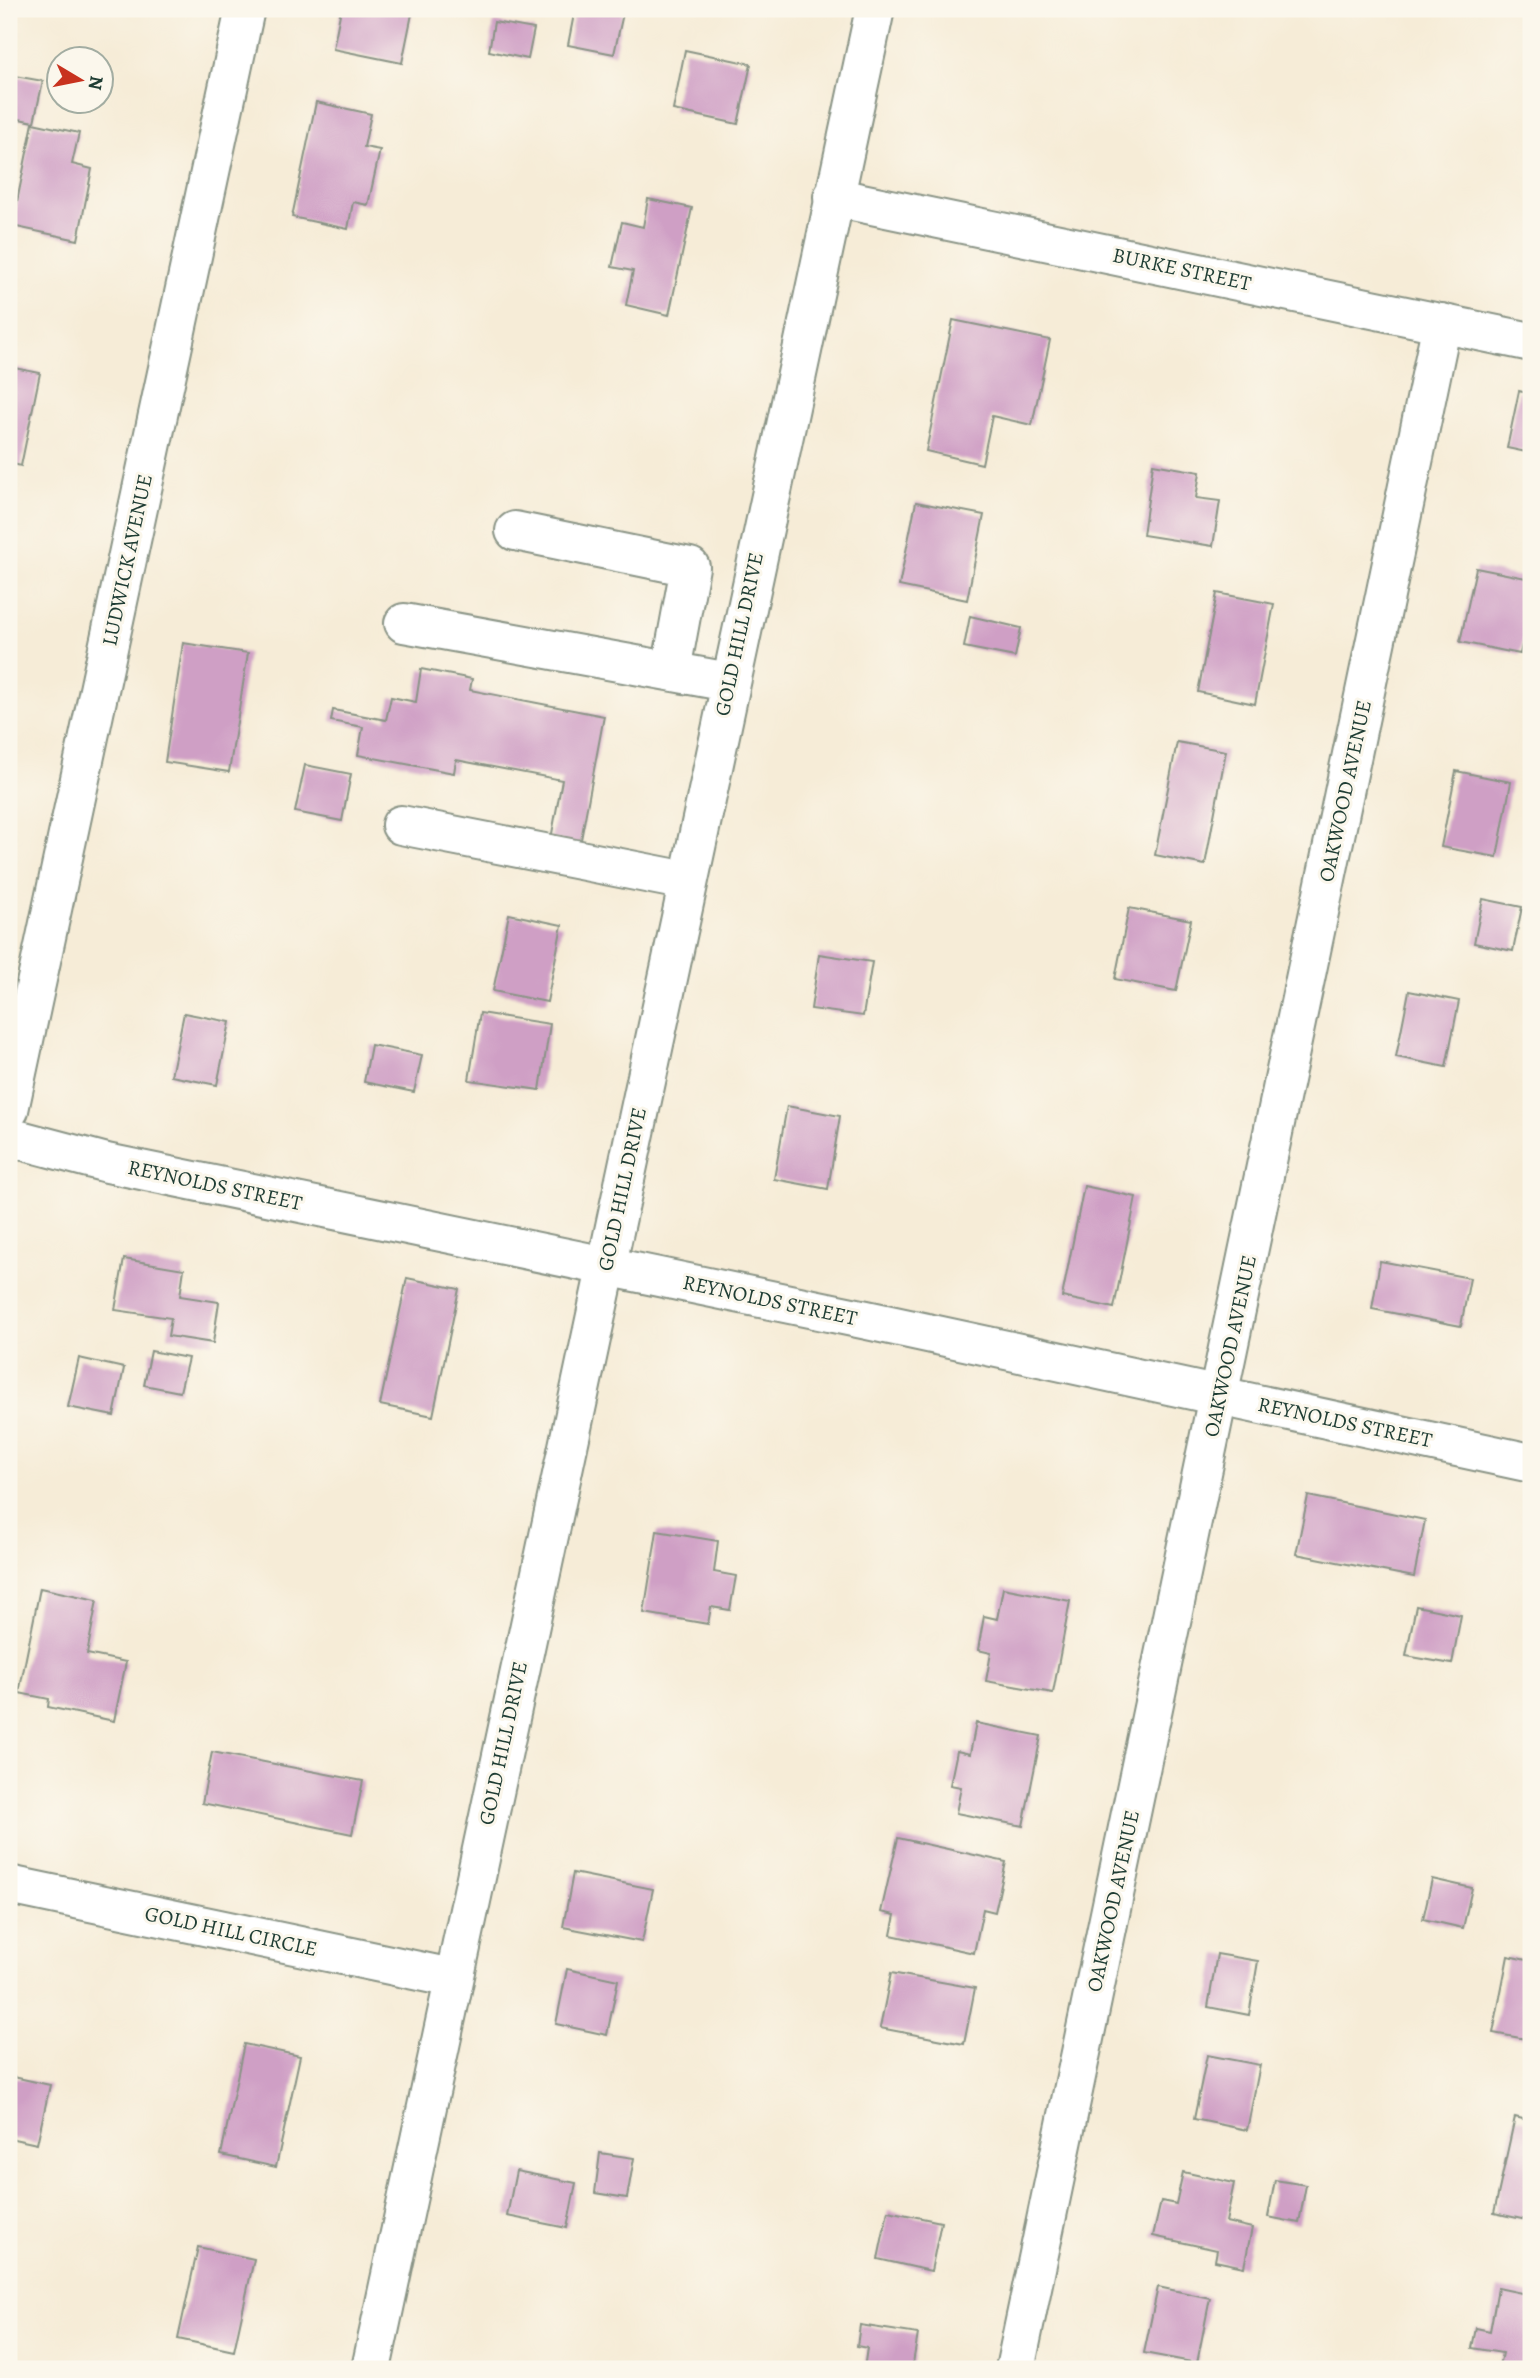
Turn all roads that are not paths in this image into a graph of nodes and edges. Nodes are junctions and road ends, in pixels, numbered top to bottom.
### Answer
1 (245, 9) edge
2 (874, 9) edge
3 (833, 197) junction
4 (1442, 323) junction
5 (1531, 342) edge
6 (515, 531) dead end
7 (404, 623) dead end
8 (671, 670) junction
9 (729, 682) junction
10 (401, 825) dead end
11 (687, 881) junction
12 (9, 1110) edge
13 (9, 1137) edge
14 (606, 1265) junction
15 (1220, 1395) junction
16 (1531, 1462) edge
17 (9, 1885) edge
18 (452, 1978) junction
19 (371, 2369) edge
20 (1015, 2369) edge

1 - 12 street, LUDWICK AVENUE
2 - 3 street, GOLD HILL DRIVE
3 - 4 street, BURKE STREET
3 - 9 street, GOLD HILL DRIVE
4 - 5 street, BURKE STREET
4 - 15 street, OAKWOOD AVENUE
6 - 8 street
7 - 8 street
8 - 9 street
9 - 11 street, GOLD HILL DRIVE
10 - 11 street
11 - 14 street, GOLD HILL DRIVE
13 - 14 street, REYNOLDS STREET
14 - 15 street, REYNOLDS STREET
14 - 18 street, GOLD HILL DRIVE
15 - 16 street, REYNOLDS STREET
15 - 20 street, OAKWOOD AVENUE
17 - 18 street, GOLD HILL CIRCLE
18 - 19 street, GOLD HILL DRIVE

